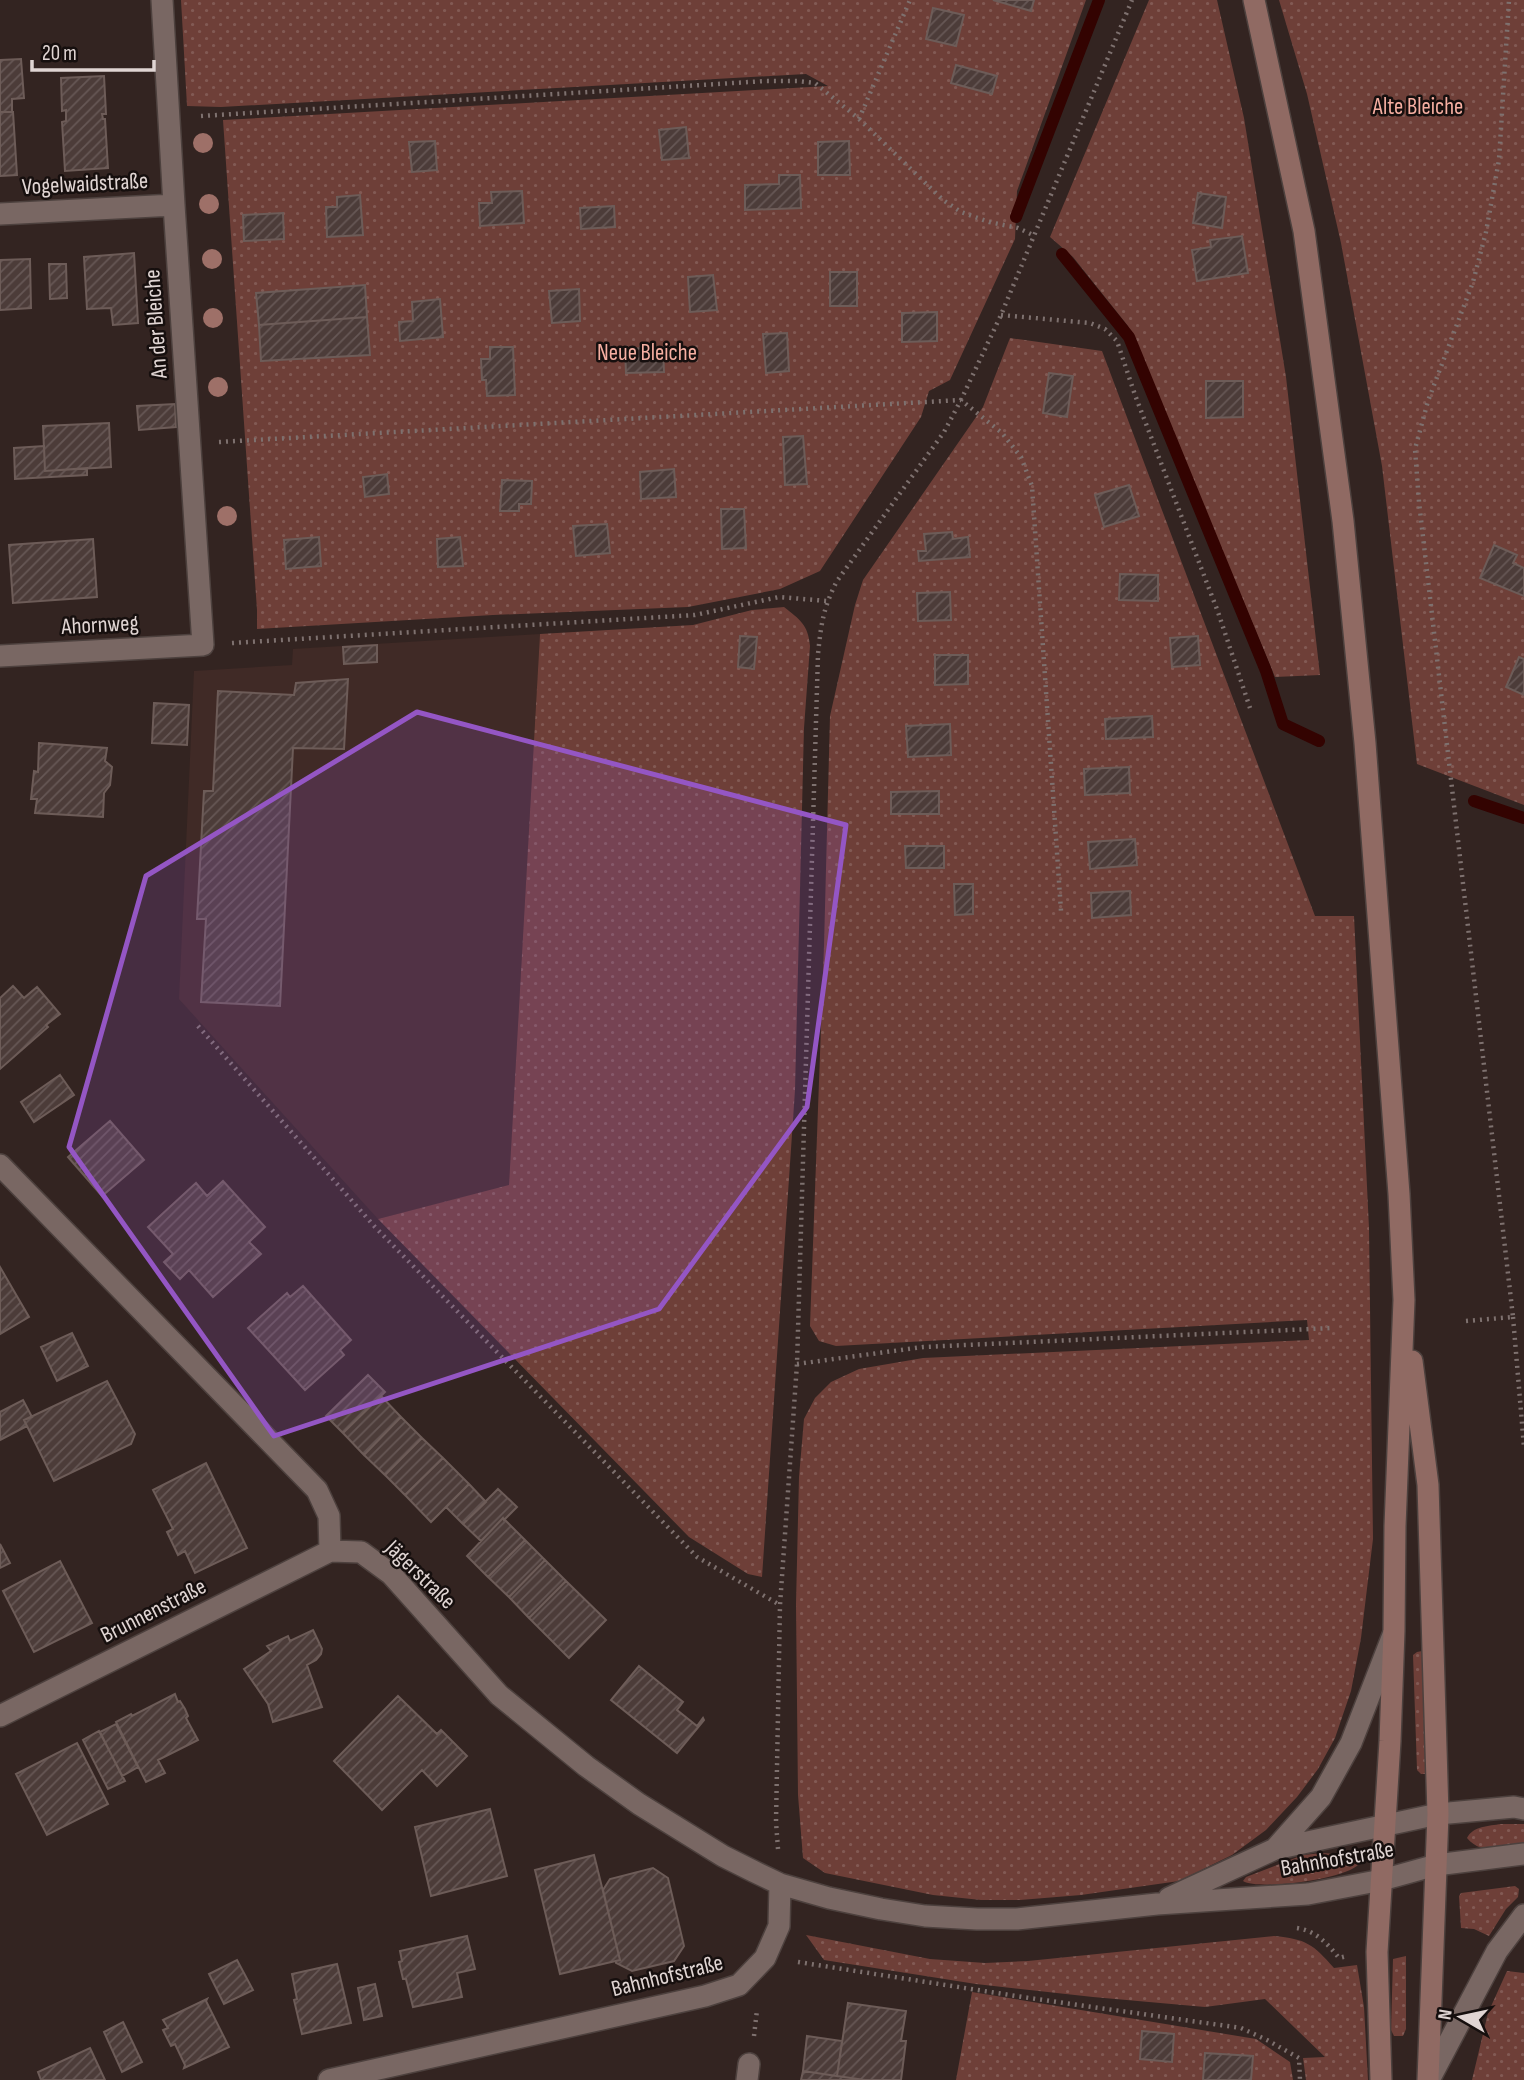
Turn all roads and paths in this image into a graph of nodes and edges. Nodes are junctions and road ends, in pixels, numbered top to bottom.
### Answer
1 (162, 0) edge
2 (910, 0) edge
3 (1132, 0) edge
4 (1254, 0) edge
5 (1509, 0) edge
6 (859, 119) junction
7 (168, 120) junction
8 (174, 205) junction
9 (0, 214) edge
10 (1034, 235) junction
11 (1001, 315) junction
12 (961, 400) junction
13 (190, 444) junction
14 (827, 601) junction
15 (203, 645) junction
16 (0, 656) edge
17 (1251, 711) dead end
18 (1060, 911) dead end
19 (198, 1026) dead end
20 (0, 1165) edge
21 (1404, 1300) junction
22 (1513, 1317) junction
23 (1466, 1321) dead end
24 (1332, 1328) dead end
25 (797, 1364) junction
26 (1524, 1447) edge
27 (330, 1551) junction
28 (780, 1605) junction
29 (1394, 1631) junction
30 (0, 1716) edge
31 (1524, 1808) edge
32 (1438, 1814) junction
33 (1384, 1826) junction
34 (1275, 1849) junction
35 (1524, 1854) edge
36 (1436, 1865) junction
37 (1382, 1880) junction
38 (780, 1885) junction
39 (1157, 1904) junction
40 (1524, 1914) edge
41 (765, 1958) junction
42 (329, 2080) edge
43 (1300, 2080) edge
44 (1381, 2080) edge
45 (1429, 2080) edge

1 - 7 street, An der Bleiche
2 - 6 path
3 - 10 path
4 - 21 main road
5 - 22 path
6 - 7 path
6 - 10 path
7 - 8 street, An der Bleiche
8 - 9 street, Vogelwaidstraße
8 - 13 street, An der Bleiche
10 - 11 path
11 - 12 path
11 - 17 path
12 - 13 path
12 - 14 path
12 - 18 path
13 - 15 street, An der Bleiche
14 - 15 path
14 - 25 path
15 - 16 street, Ahornweg
19 - 28 path
20 - 27 street
21 - 29 main road
21 - 32 main road
22 - 23 path
22 - 26 path
24 - 25 path
25 - 28 path
27 - 30 street, Brunnenstraße
27 - 38 street, Jägerstraße
28 - 38 path
29 - 33 main road
29 - 34 street, Bahnhofstraße
31 - 32 street, Bahnhofstraße
32 - 33 street, Bahnhofstraße
32 - 36 main road
33 - 34 street, Bahnhofstraße
33 - 37 main road
34 - 39 street, Bahnhofstraße
35 - 36 street, Bahnhofstraße
36 - 37 street, Bahnhofstraße
36 - 45 main road
37 - 39 street, Bahnhofstraße
37 - 44 main road
38 - 39 street, Bahnhofstraße
38 - 41 street, Bahnhofstraße
40 - 45 street
41 - 42 street, Bahnhofstraße
41 - 43 path

